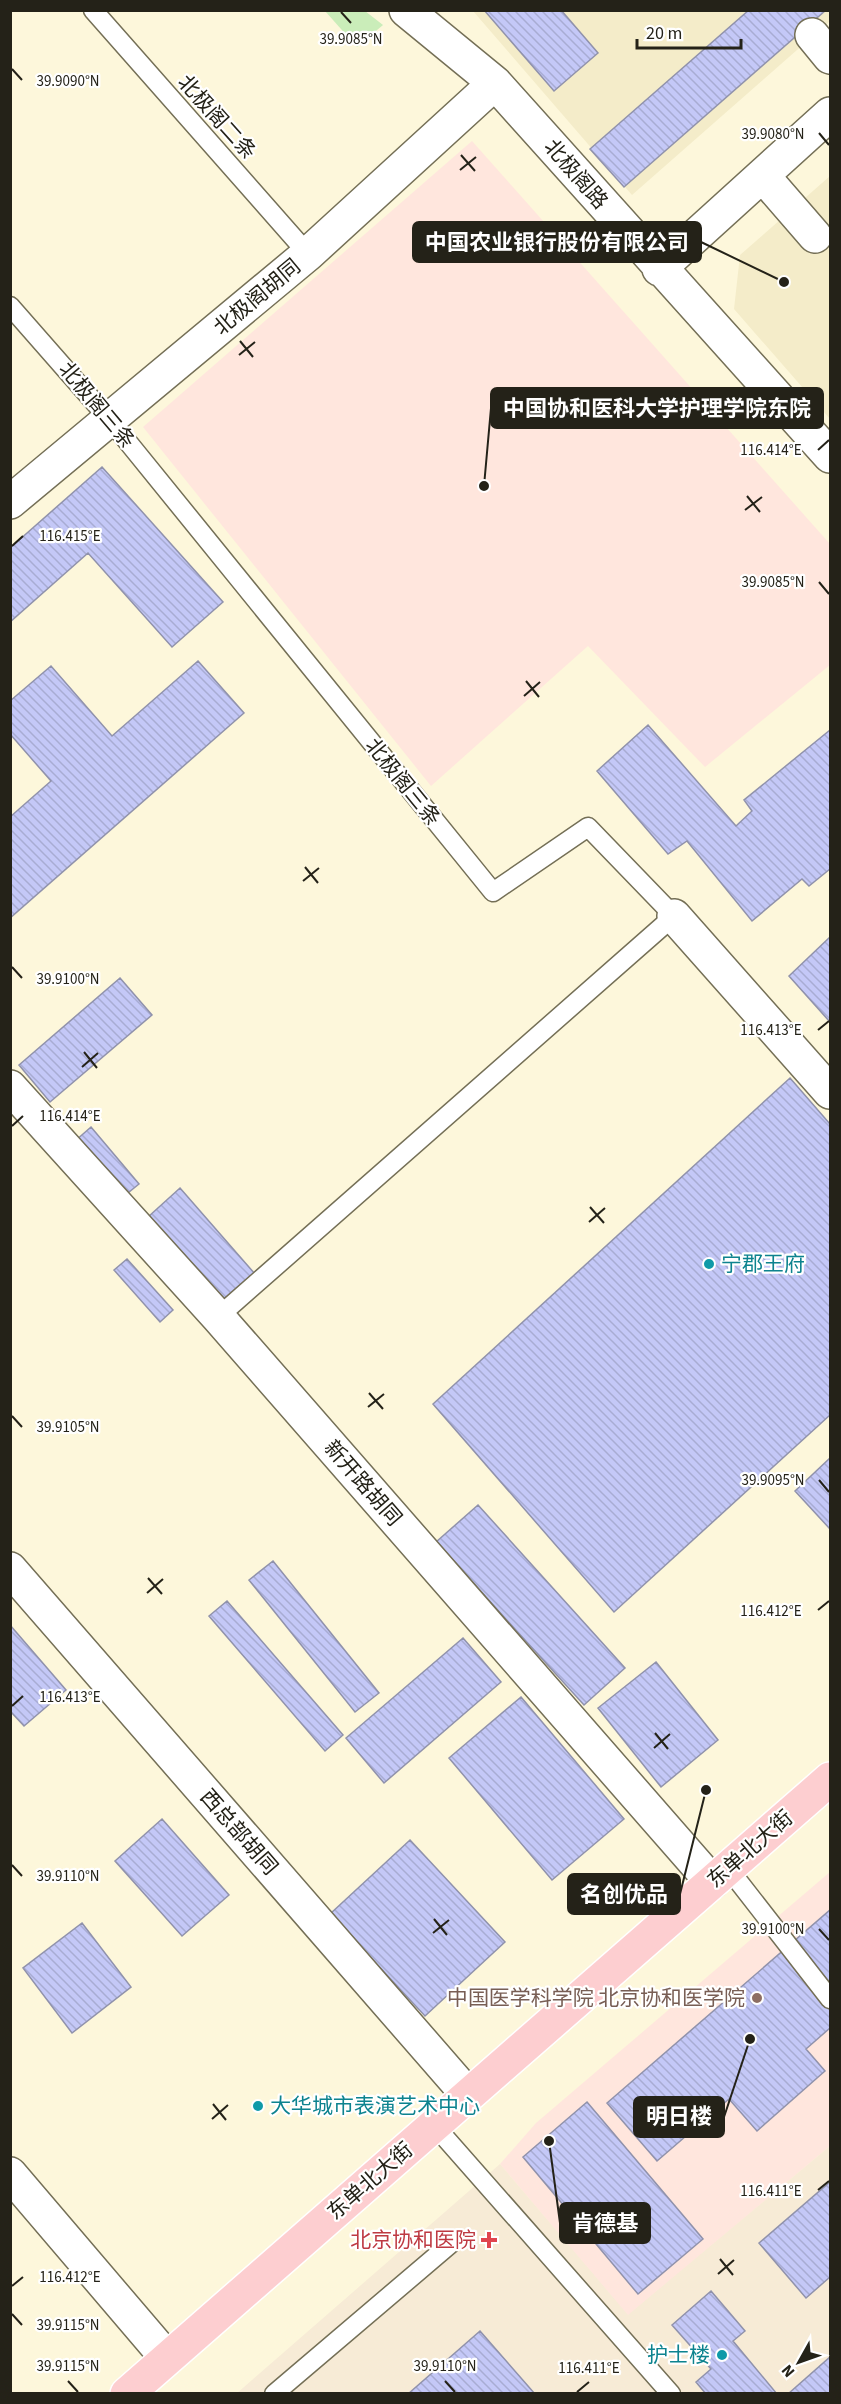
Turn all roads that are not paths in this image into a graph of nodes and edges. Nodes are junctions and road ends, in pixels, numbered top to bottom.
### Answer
1 (93, 10) edge
2 (406, 10) edge
3 (495, 83) junction
4 (831, 114) edge
5 (764, 176) junction
6 (815, 236) dead end
7 (308, 254) junction
8 (660, 269) junction
9 (10, 306) edge
10 (110, 420) junction
11 (831, 456) edge
12 (10, 502) edge
13 (674, 916) junction
14 (10, 1087) edge
15 (831, 1092) edge
16 (218, 1317) junction
17 (10, 1569) edge
18 (831, 1779) edge
19 (720, 1875) junction
20 (831, 1999) edge
21 (468, 2095) junction
22 (434, 2125) junction
23 (10, 2174) edge
24 (455, 2240) dead end
25 (167, 2358) junction
26 (127, 2394) edge
27 (274, 2394) edge
28 (671, 2394) edge

1 - 7 lane, 北极阁二条
2 - 3 street, 北极阁路
3 - 7 street, 北极阁胡同
3 - 8 street, 北极阁路
4 - 5 street
5 - 6 street
5 - 8 street
7 - 10 street, 北极阁胡同
8 - 11 street, 北极阁路
9 - 10 lane, 北极阁三条
10 - 12 street, 北极阁胡同
10 - 13 lane, 北极阁三条
13 - 15 street, 北极阁三条
13 - 16 lane
14 - 16 street, 新开路胡同
16 - 19 street, 新开路胡同
17 - 21 street, 西总部胡同
18 - 19 main road, 东单北大街
19 - 20 lane
19 - 21 main road, 东单北大街
21 - 22 main road, 东单北大街
22 - 25 main road, 东单北大街
22 - 28 lane
23 - 25 street
24 - 27 lane
25 - 26 main road, 东单北大街

